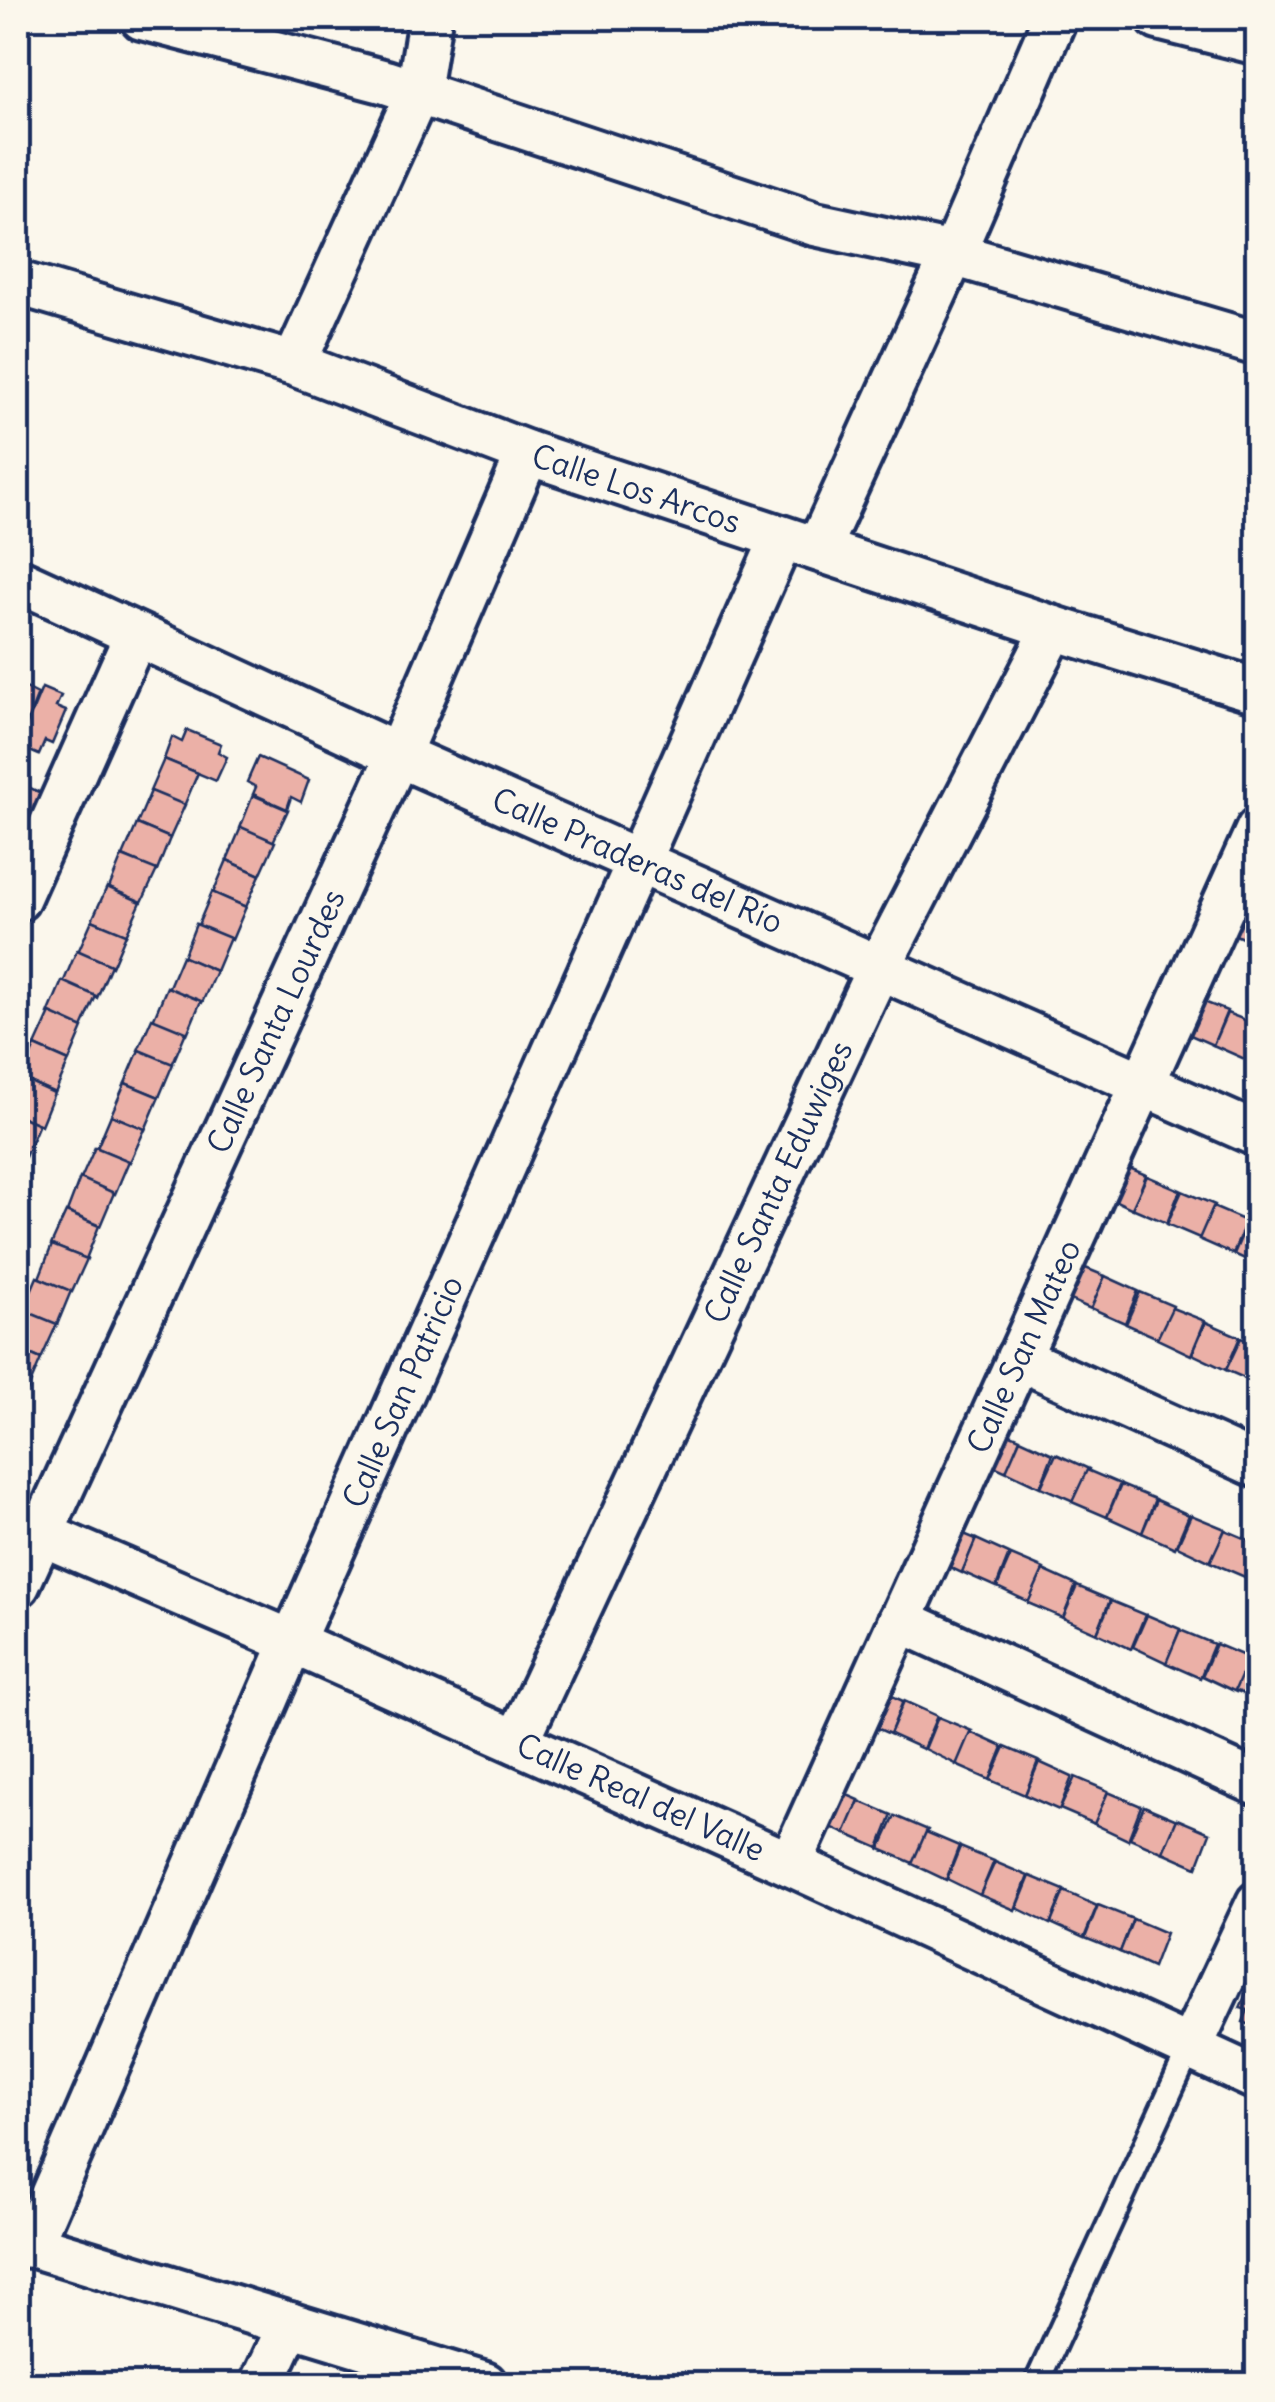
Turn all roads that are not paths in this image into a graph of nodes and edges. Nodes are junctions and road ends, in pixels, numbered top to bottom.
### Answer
1 (142, 18) edge
2 (430, 18) edge
3 (1055, 18) edge
4 (1158, 18) edge
5 (1258, 43) edge
6 (418, 92) junction
7 (952, 254) junction
8 (18, 283) edge
9 (1258, 344) edge
10 (294, 364) junction
11 (528, 453) junction
12 (800, 543) junction
13 (18, 580) edge
14 (1054, 628) junction
15 (136, 635) junction
16 (1258, 692) edge
17 (398, 755) junction
18 (1258, 830) edge
19 (639, 861) junction
20 (18, 898) edge
21 (878, 967) junction
22 (1142, 1084) junction
23 (1258, 1135) edge
24 (1018, 1358) junction
25 (1258, 1466) edge
26 (29, 1530) edge
27 (18, 1584) edge
28 (900, 1620) junction
29 (292, 1642) junction
30 (517, 1742) junction
31 (1258, 1784) edge
32 (790, 1864) junction
33 (1258, 1903) edge
34 (1190, 2048) junction
35 (1258, 2078) edge
36 (24, 2244) edge
37 (290, 2324) junction
38 (262, 2384) edge
39 (485, 2384) edge
40 (1036, 2384) edge

1 - 6 street
2 - 6 street
3 - 7 street, Calle San Patricio
4 - 5 street
6 - 7 street
6 - 10 street
7 - 9 street
7 - 12 street, Calle San Patricio
8 - 10 street, Calle Los Arcos
10 - 11 street, Calle Los Arcos
11 - 12 street, Calle Los Arcos
11 - 17 street, Calle Santa Lourdes
12 - 14 street, Calle Los Arcos
12 - 19 street, Calle San Patricio
13 - 15 street, Calle Praderas del Río
14 - 16 street, Calle Los Arcos
14 - 21 street, Calle Santa Eduwiges
15 - 17 street, Calle Praderas del Río
15 - 20 street
17 - 19 street, Calle Praderas del Río
17 - 26 street, Calle Santa Lourdes
18 - 22 street, Calle San Mateo
19 - 21 street, Calle Praderas del Río
19 - 29 street, Calle San Patricio
21 - 22 street, Calle Praderas del Río
21 - 30 street, Calle Santa Eduwiges
22 - 23 street, Calle Praderas del Río
22 - 24 street, Calle San Mateo
24 - 25 street
24 - 28 street, Calle San Mateo
26 - 27 street, Calle Santa Lourdes
26 - 29 street, Calle Real del Valle
28 - 31 street
28 - 32 street, Calle San Mateo
29 - 30 street, Calle Real del Valle
29 - 36 street, Calle San Patricio
30 - 32 street, Calle Real del Valle
32 - 34 street, Calle Real del Valle
33 - 34 street
34 - 35 street, Calle Real del Valle
34 - 40 lane
36 - 37 street
37 - 38 street
37 - 39 street

